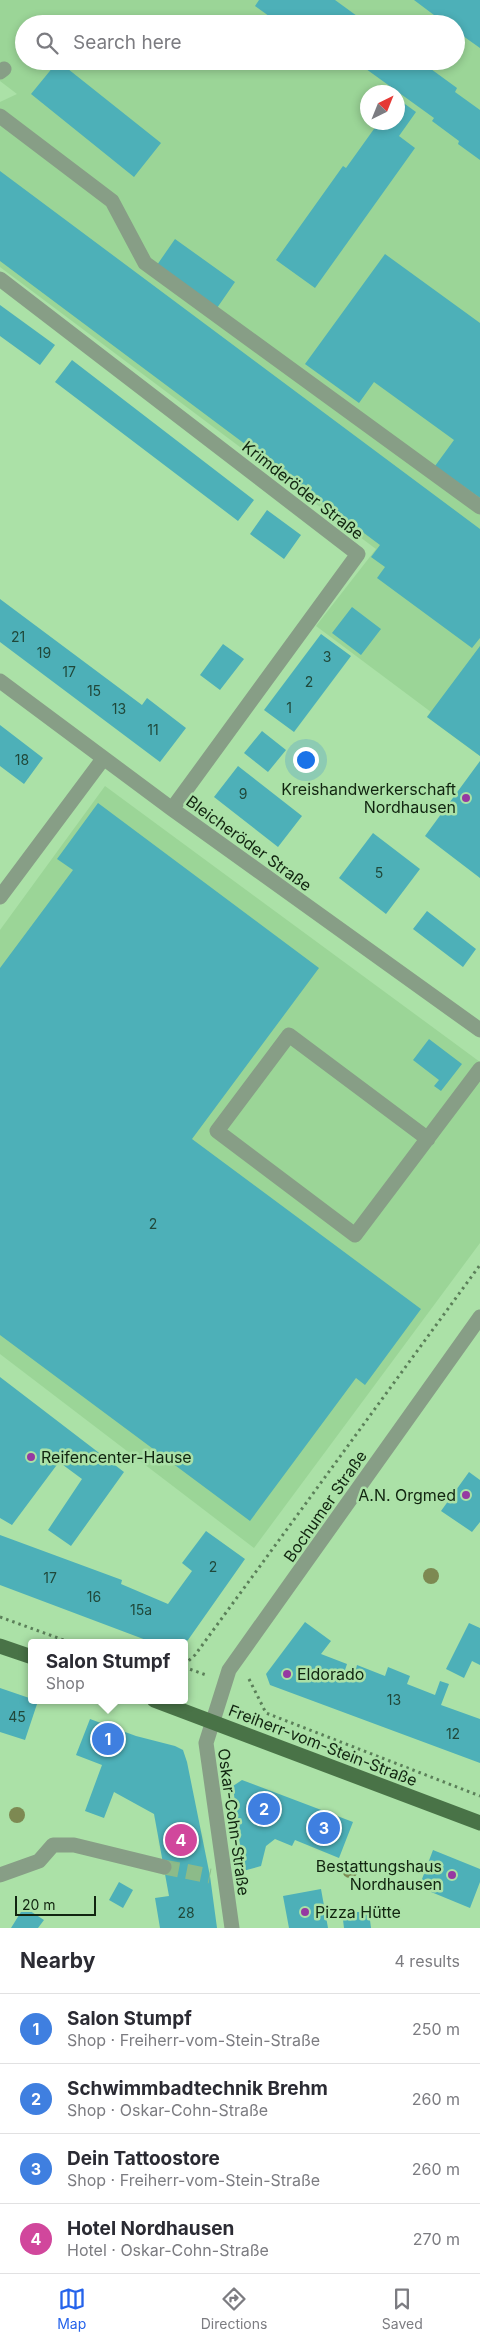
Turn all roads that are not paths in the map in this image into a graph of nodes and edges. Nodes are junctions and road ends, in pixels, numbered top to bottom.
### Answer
1 (0, 116) edge
2 (0, 279) edge
3 (480, 507) edge
4 (0, 681) edge
5 (103, 759) junction
6 (172, 809) junction
7 (0, 897) edge
8 (480, 1029) edge
9 (480, 1068) edge
10 (428, 1139) junction
11 (480, 1317) edge
12 (0, 1646) edge
13 (28, 1656) edge
14 (165, 1704) edge
15 (213, 1722) junction
16 (480, 1823) edge
17 (164, 1868) tunnel mouth
18 (0, 1875) edge
19 (232, 1928) edge

1 - 3 street
2 - 6 street, Krimderöder Straße
4 - 5 street, Bleicheröder Straße
5 - 6 street, Bleicheröder Straße
5 - 7 street
6 - 8 street, Bleicheröder Straße
9 - 10 street
10 - 10 street
11 - 15 street, Bochumer Straße
12 - 13 main road
14 - 15 main road, Freiherr-vom-Stein-Straße
15 - 16 main road, Freiherr-vom-Stein-Straße
15 - 19 street, Oskar-Cohn-Straße
17 - 18 street

